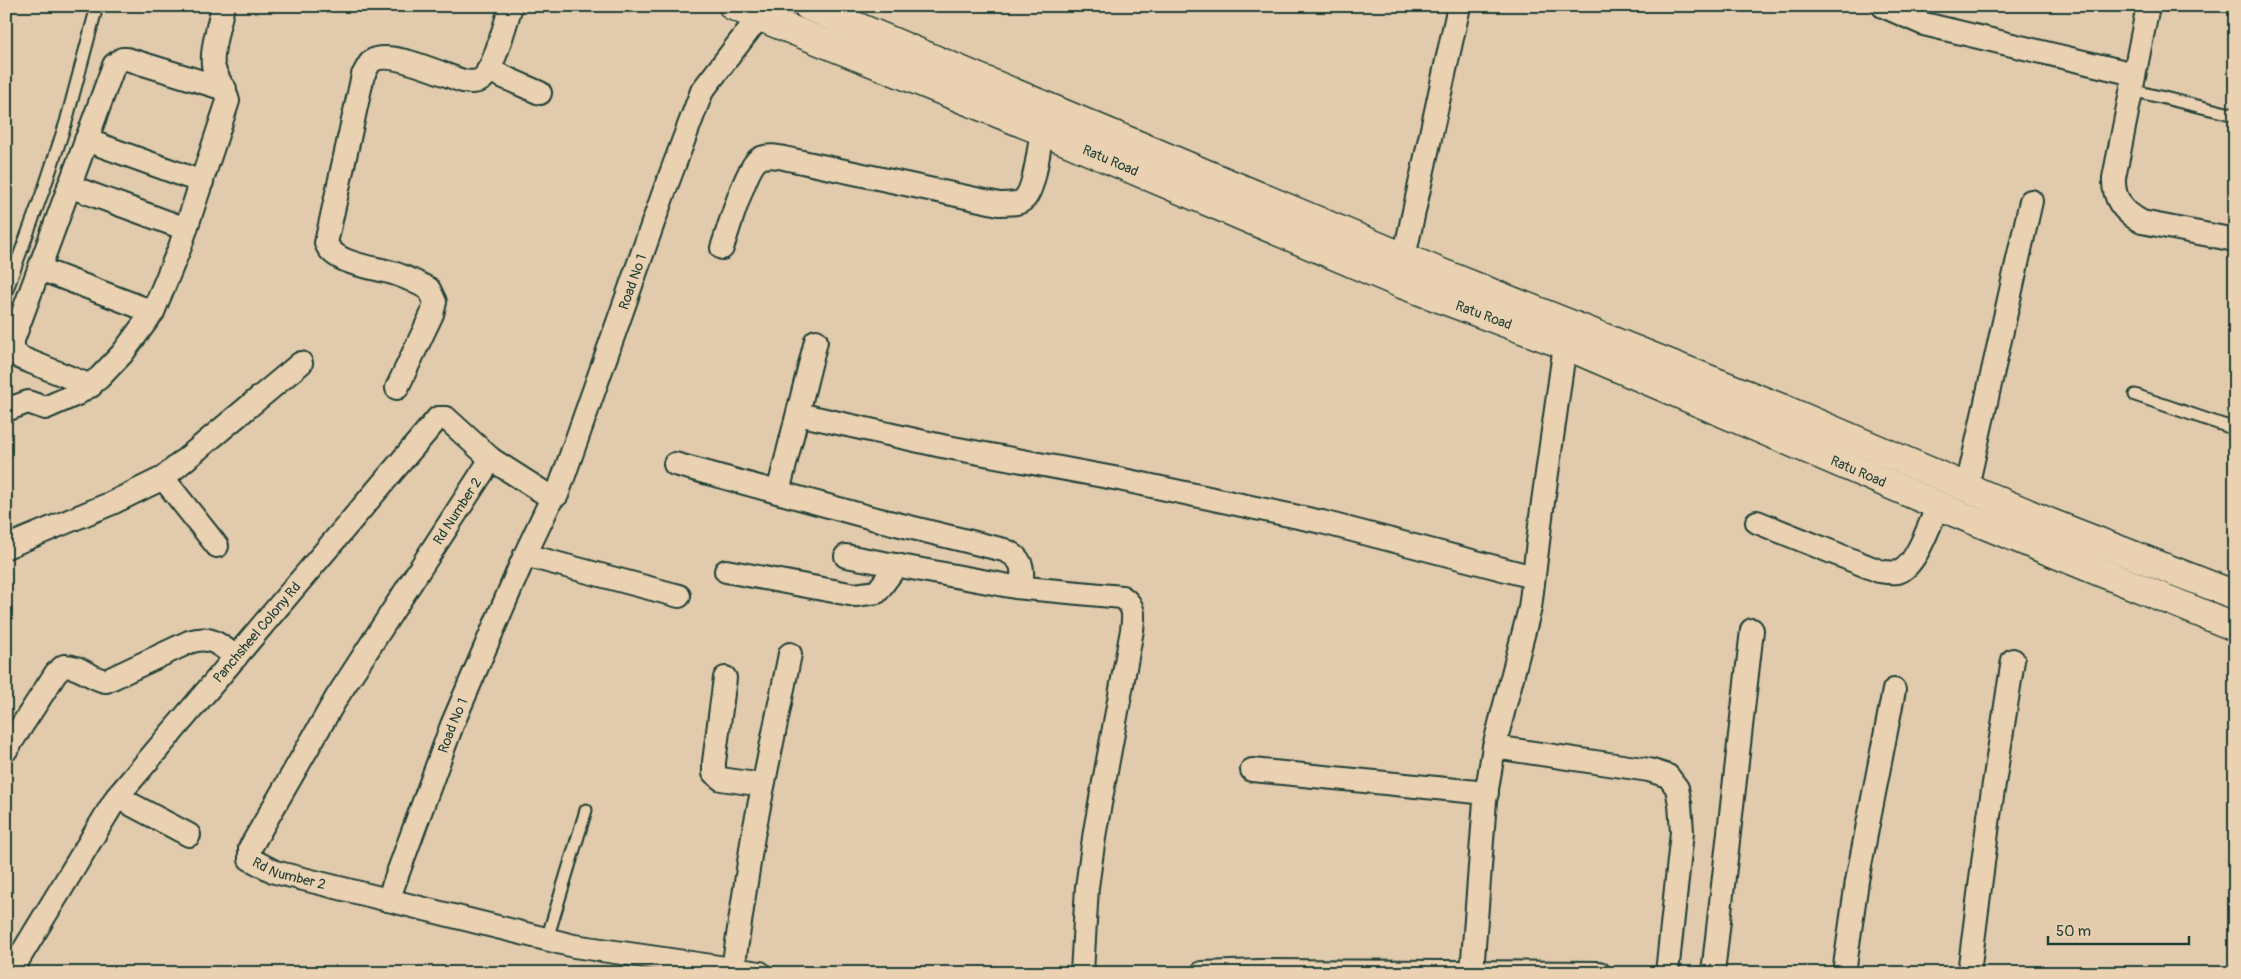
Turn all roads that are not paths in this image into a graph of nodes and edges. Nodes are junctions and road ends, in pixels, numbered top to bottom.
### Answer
1 (97, 6) edge
2 (223, 6) edge
3 (511, 6) edge
4 (733, 6) edge
5 (808, 6) edge
6 (1459, 6) edge
7 (1883, 6) edge
8 (2146, 7) edge
9 (762, 12) edge
10 (488, 70) junction
11 (2133, 82) junction
12 (225, 88) junction
13 (540, 93) dead end
14 (2235, 115) edge
15 (1042, 131) junction
16 (86, 140) junction
17 (202, 182) junction
18 (69, 186) junction
19 (2032, 201) dead end
20 (186, 229) junction
21 (2235, 240) edge
22 (722, 248) dead end
23 (1404, 257) junction
24 (40, 269) junction
25 (6, 292) edge
26 (153, 312) junction
27 (816, 340) dead end
28 (1565, 345) junction
29 (302, 363) dead end
30 (91, 386) junction
31 (397, 388) dead end
32 (2135, 395) dead end
33 (6, 410) edge
34 (798, 414) junction
35 (2235, 428) edge
36 (491, 459) junction
37 (675, 464) dead end
38 (163, 478) junction
39 (1967, 487) junction
40 (778, 492) junction
41 (552, 498) junction
42 (1938, 505) junction
43 (1757, 522) dead end
44 (217, 546) dead end
45 (6, 547) edge
46 (525, 554) junction
47 (846, 556) dead end
48 (897, 565) junction
49 (726, 571) dead end
50 (1533, 577) junction
51 (1021, 587) junction
52 (2235, 595) edge
53 (679, 596) dead end
54 (2235, 627) edge
55 (1752, 630) dead end
56 (790, 654) dead end
57 (236, 656) junction
58 (2012, 660) dead end
59 (724, 678) dead end
60 (1894, 690) dead end
61 (8, 745) edge
62 (1494, 747) junction
63 (1252, 770) dead end
64 (763, 785) junction
65 (1487, 793) junction
66 (118, 797) junction
67 (586, 810) dead end
68 (189, 836) dead end
69 (388, 900) junction
70 (547, 939) junction
71 (733, 969) junction
72 (1260, 972) edge
73 (1472, 972) edge
74 (1501, 972) edge
75 (10, 973) edge
76 (760, 973) edge
77 (1082, 973) edge
78 (1202, 973) edge
79 (1599, 973) edge
80 (1666, 973) edge
81 (1713, 973) edge
82 (1844, 973) edge
83 (1970, 973) edge

1 - 25 lane
2 - 12 street
3 - 10 street
4 - 9 main road, Ratu Road
5 - 23 main road, Ratu Road
6 - 23 street
7 - 11 street
8 - 11 street
9 - 15 main road, Ratu Road
9 - 41 street, Road No 1
10 - 13 street
10 - 31 street
11 - 14 lane
11 - 21 street
12 - 16 street
12 - 17 street
15 - 22 street
15 - 28 main road, Ratu Road
16 - 17 street
16 - 18 street
17 - 20 street
18 - 20 street
18 - 24 street
19 - 39 street
20 - 26 street
23 - 39 main road, Ratu Road
24 - 26 street
24 - 30 street
26 - 30 street
27 - 34 street
28 - 42 main road, Ratu Road
28 - 50 street
29 - 38 street
30 - 33 street
32 - 35 lane
34 - 40 street
34 - 50 street
36 - 41 street, Panchsheel Colony Rd
36 - 57 street, Panchsheel Colony Rd
36 - 69 street, Rd Number 2
37 - 40 street
38 - 44 street
38 - 45 street
39 - 52 main road, Ratu Road
40 - 51 street
41 - 46 street, Road No 1
42 - 43 street
42 - 54 main road, Ratu Road
46 - 53 street
46 - 69 street, Road No 1
47 - 48 street
48 - 49 street
48 - 51 street
50 - 62 street
51 - 77 street
55 - 81 street
56 - 64 street
57 - 61 street
57 - 66 street, Panchsheel Colony Rd
58 - 83 street
59 - 64 street
60 - 82 street
62 - 65 street
62 - 80 street
63 - 65 street
64 - 71 street
65 - 73 street
66 - 68 street
66 - 75 street, Panchsheel Colony Rd
67 - 70 lane
69 - 70 street, Rd Number 2
70 - 71 street, Rd Number 2
71 - 76 street, Rd Number 2
72 - 73 street
72 - 78 street
73 - 74 street
74 - 79 street

